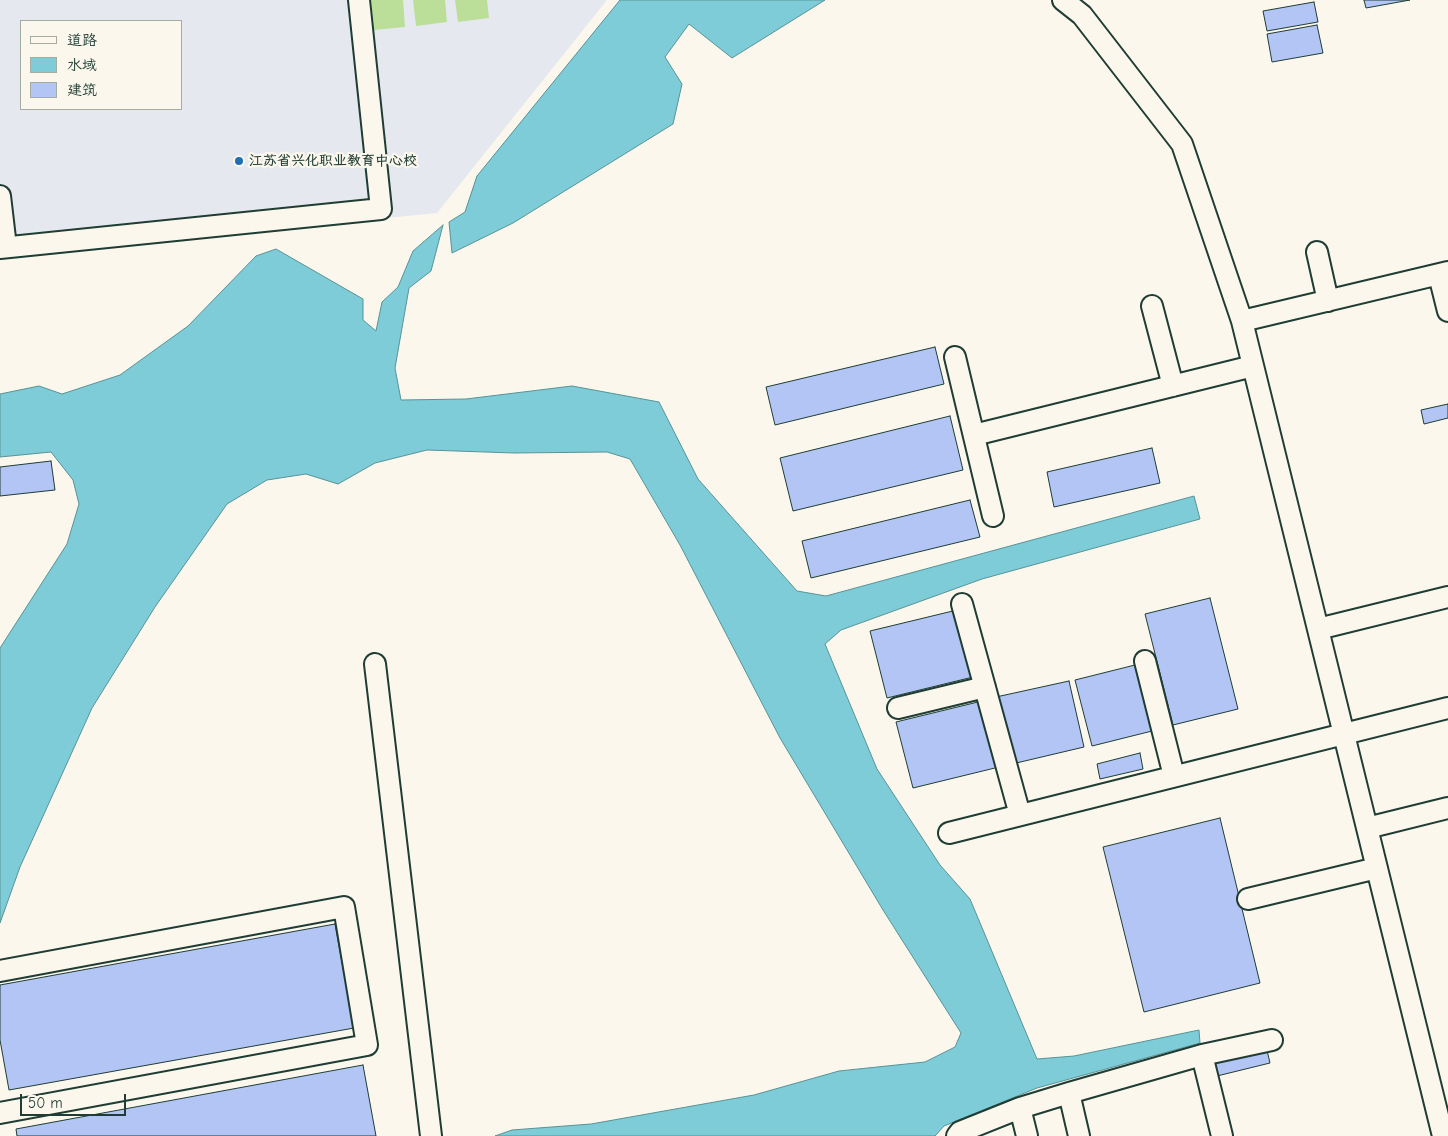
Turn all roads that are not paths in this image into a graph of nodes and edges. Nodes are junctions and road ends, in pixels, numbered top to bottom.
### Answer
1 (359, 0) edge
2 (1063, 0) edge
3 (0, 196) edge
4 (3, 248) edge
5 (1316, 252) dead end
6 (1444, 274) edge
7 (1328, 301) junction
8 (1152, 306) dead end
9 (1448, 311) edge
10 (1242, 321) junction
11 (955, 357) dead end
12 (1253, 366) junction
13 (1172, 386) junction
14 (974, 436) junction
15 (993, 516) dead end
16 (1448, 597) edge
17 (962, 604) dead end
18 (1318, 629) junction
19 (1145, 661) dead end
20 (375, 664) dead end
21 (985, 687) junction
22 (898, 708) dead end
23 (1448, 708) edge
24 (1344, 733) junction
25 (1174, 776) junction
26 (1448, 808) edge
27 (1020, 815) junction
28 (1367, 828) junction
29 (949, 833) dead end
30 (1377, 868) junction
31 (1248, 899) dead end
32 (0, 971) edge
33 (1272, 1040) dead end
34 (1202, 1055) junction
35 (1069, 1093) junction
36 (1020, 1108) junction
37 (0, 1113) edge
38 (431, 1136) edge
39 (957, 1136) edge
40 (1027, 1136) edge
41 (1079, 1136) edge
42 (1222, 1136) edge
43 (1443, 1136) edge

1 - 4 street
2 - 10 street
3 - 4 street
5 - 7 street
6 - 7 street
6 - 9 street
7 - 10 street
8 - 13 street
10 - 12 street
11 - 14 street
12 - 13 street
12 - 18 street
13 - 14 street
14 - 15 street
16 - 18 street
17 - 21 street
18 - 24 street
19 - 25 street
20 - 38 street
21 - 22 street
21 - 27 street
23 - 24 street
24 - 25 street
24 - 28 street
25 - 27 street
26 - 28 street
27 - 29 street
28 - 30 street
30 - 31 street
30 - 43 street
32 - 37 street
33 - 34 street
34 - 35 street
34 - 42 street
35 - 36 street
35 - 41 street
36 - 39 street
36 - 40 street

